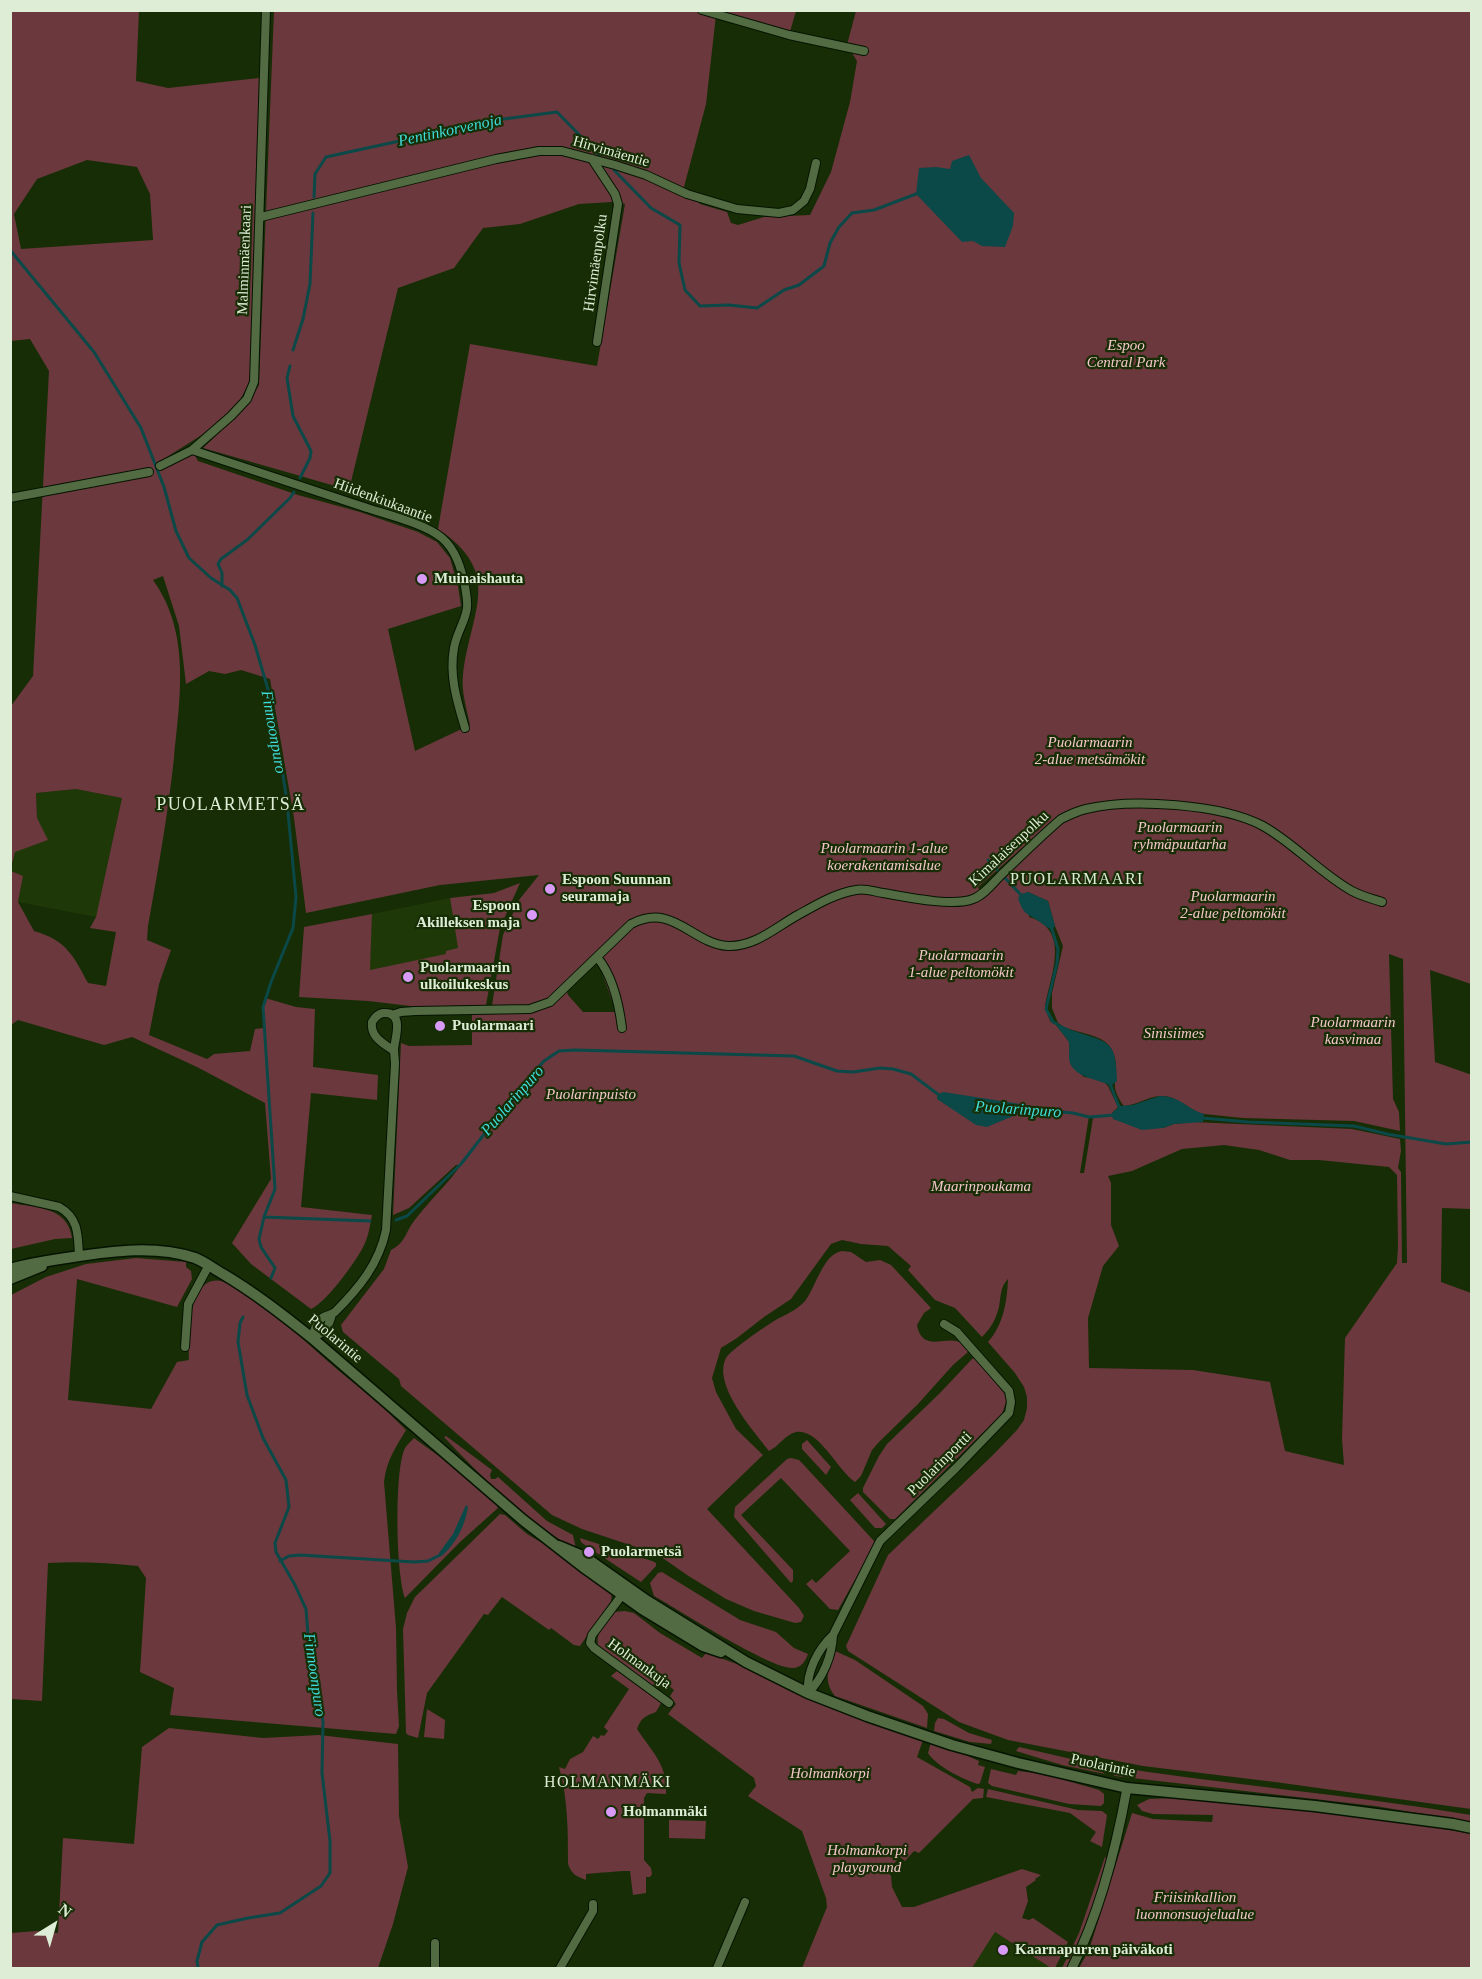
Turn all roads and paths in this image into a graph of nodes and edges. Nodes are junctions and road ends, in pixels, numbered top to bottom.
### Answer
1 (266, 10) edge
2 (702, 10) edge
3 (864, 51) dead end
4 (592, 159) junction
5 (816, 163) dead end
6 (261, 217) junction
7 (597, 342) dead end
8 (192, 450) junction
9 (160, 466) dead end
10 (148, 472) dead end
11 (10, 498) edge
12 (465, 728) dead end
13 (1383, 902) dead end
14 (597, 957) junction
15 (392, 1016) junction
16 (622, 1028) dead end
17 (394, 1051) junction
18 (10, 1196) edge
19 (79, 1256) junction
20 (52, 1260) junction
21 (209, 1265) junction
22 (10, 1269) edge
23 (10, 1279) edge
24 (944, 1324) dead end
25 (312, 1338) junction
26 (184, 1347) dead end
27 (625, 1591) junction
28 (808, 1693) junction
29 (669, 1703) dead end
30 (1127, 1788) junction
31 (1472, 1828) edge
32 (745, 1902) dead end
33 (593, 1904) dead end
34 (435, 1943) dead end
35 (435, 1968) edge
36 (560, 1968) edge
37 (717, 1968) edge
38 (1072, 1968) edge

1 - 6 street, Malminmäenkaari
2 - 3 street
4 - 5 street, Hirvimäentie
4 - 6 street, Hirvimäentie
4 - 7 street, Hirvimäenpolku
6 - 8 street, Malminmäenkaari
8 - 9 street, Malminmäenkaari
8 - 12 street, Hiidenkiukaantie
10 - 11 street
13 - 14 street, Kimalaisenpolku
14 - 15 street, Kimalaisenpolku
14 - 16 street
15 - 17 street
15 - 17 street
17 - 25 street
18 - 19 street
19 - 20 main road, Puolarintie
19 - 21 main road, Puolarintie
20 - 22 main road, Puolarintie
20 - 23 main road, Puolarintie
21 - 25 main road, Puolarintie
21 - 26 street
24 - 28 street, Puolarinportti
25 - 27 main road, Puolarintie
27 - 28 main road, Puolarintie
27 - 29 street, Holmankuja
28 - 30 main road, Puolarintie
30 - 31 main road, Puolarintie
30 - 38 street
32 - 37 street
33 - 36 street
34 - 35 street

